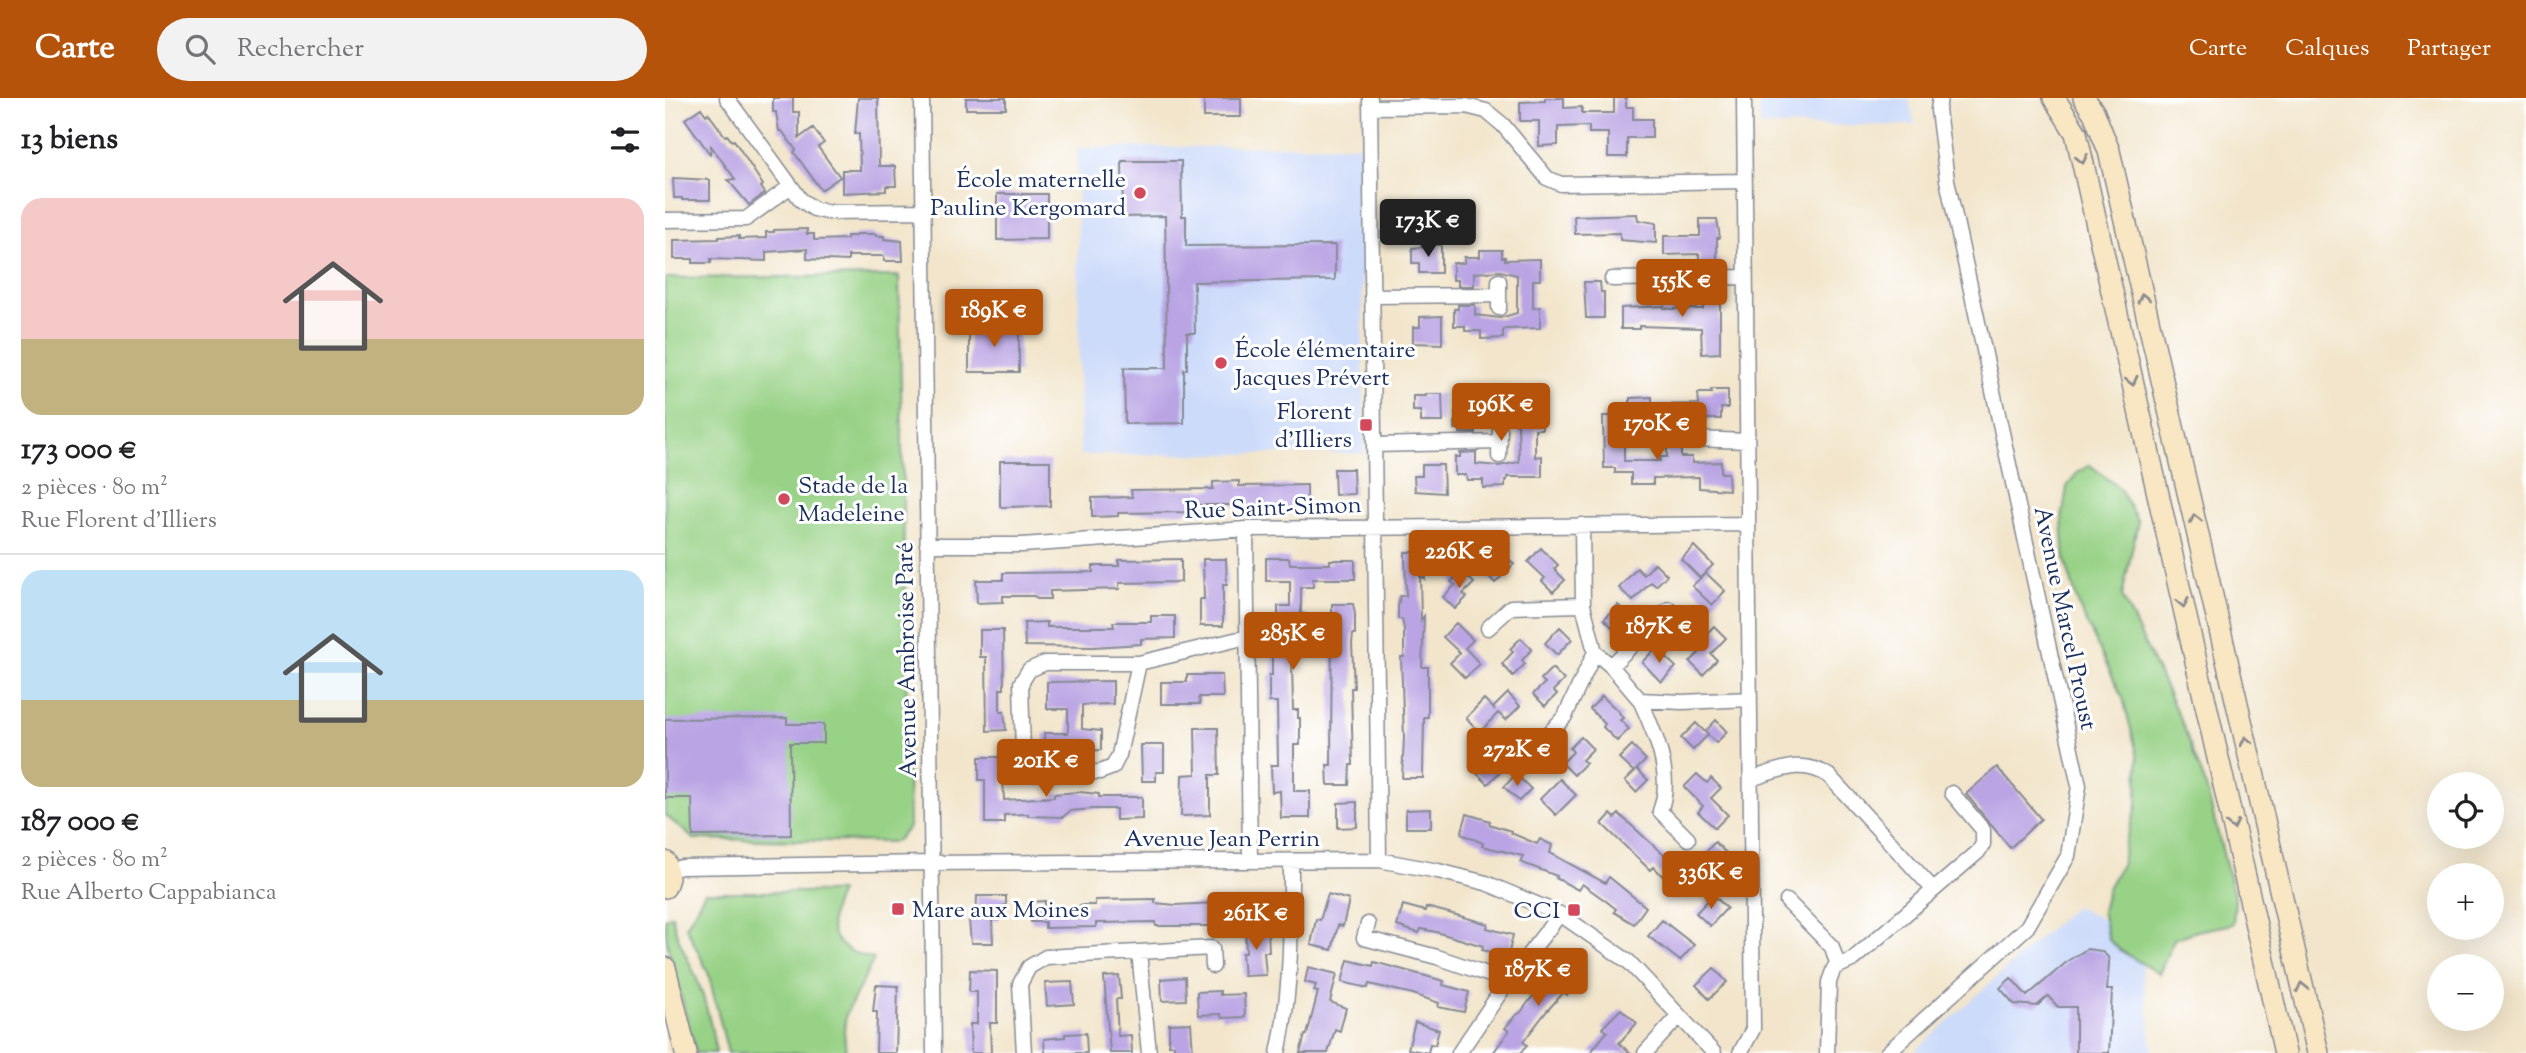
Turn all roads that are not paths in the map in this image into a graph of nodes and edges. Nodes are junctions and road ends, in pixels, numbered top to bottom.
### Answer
1 (727, 98) edge
2 (922, 98) edge
3 (1744, 98) edge
4 (1940, 98) edge
5 (1950, 98) edge
6 (2054, 98) edge
7 (2084, 98) edge
8 (1370, 103) edge
9 (1941, 124) junction
10 (1744, 181) junction
11 (791, 186) junction
12 (923, 211) junction
13 (665, 220) edge
14 (1745, 277) junction
15 (1612, 279) dead end
16 (1499, 295) dead end
17 (1372, 296) junction
18 (1642, 437) dead end
19 (1747, 441) junction
20 (1500, 443) dead end
21 (1374, 445) junction
22 (1748, 523) junction
23 (1582, 525) junction
24 (1375, 526) junction
25 (1246, 529) junction
26 (927, 545) junction
27 (1583, 605) junction
28 (1681, 622) dead end
29 (1488, 628) dead end
30 (1247, 637) junction
31 (1595, 652) junction
32 (1139, 663) junction
33 (1611, 666) junction
34 (1640, 699) junction
35 (1750, 699) junction
36 (1525, 736) dead end
37 (1751, 779) junction
38 (1952, 793) dead end
39 (1688, 839) dead end
40 (1250, 860) junction
41 (1379, 860) junction
42 (1291, 861) junction
43 (930, 863) junction
44 (666, 873) edge
45 (1933, 889) junction
46 (1787, 901) dead end
47 (1560, 914) junction
48 (1368, 924) dead end
49 (1139, 952) junction
50 (1213, 966) dead end
51 (1838, 966) junction
52 (665, 968) edge
53 (1508, 981) junction
54 (1679, 1016) junction
55 (686, 1053) edge
56 (934, 1053) edge
57 (1024, 1053) edge
58 (1149, 1053) edge
59 (1278, 1053) edge
60 (1459, 1053) edge
61 (1645, 1053) edge
62 (1714, 1053) edge
63 (1740, 1053) edge
64 (1827, 1053) edge
65 (1887, 1053) edge
66 (2285, 1053) edge
67 (2318, 1053) edge

1 - 11 street
2 - 12 street, Avenue Ambroise Paré
3 - 10 street
4 - 9 street, Avenue Marcel Proust
5 - 9 street, Avenue Marcel Proust
6 -> 66 main road
67 -> 7 main road
8 - 10 street
8 - 17 street
9 - 65 street, Avenue Marcel Proust
10 - 14 street
11 - 12 street
11 - 13 street
12 - 26 street, Avenue Ambroise Paré
14 - 15 street
14 - 19 street
16 - 17 street
17 - 21 street
18 - 19 street
19 - 22 street
20 - 21 street
21 - 24 street
22 - 23 street, Rue Saint-Simon
22 - 35 street
23 - 24 street, Rue Saint-Simon
23 - 27 street
24 - 25 street, Rue Saint-Simon
24 - 41 street
25 - 26 street, Rue Saint-Simon
25 - 30 street
26 - 43 street, Avenue Ambroise Paré
27 - 29 street
27 - 31 street
28 - 33 street
30 - 32 street
30 - 40 street
31 - 33 street
31 - 36 street
32 - 32 street
33 - 34 street
34 - 35 street
34 - 39 street
35 - 37 street
37 - 45 street
37 - 63 street
38 - 45 street
40 - 42 street, Avenue Jean Perrin
40 - 43 street, Avenue Jean Perrin
41 - 42 street, Avenue Jean Perrin
41 - 47 street, Avenue Jean Perrin
42 - 59 street
43 - 44 street, Avenue Jean Perrin
43 - 56 street, Avenue Ambroise Paré
45 - 51 street
46 - 51 street
47 - 53 street
47 - 54 street, Avenue Jean Perrin
48 - 53 street
49 - 50 street
49 - 57 street
49 - 58 street
51 - 64 street
52 - 55 main road
53 - 60 street
54 - 61 street
54 - 62 street, Avenue Jean Perrin

